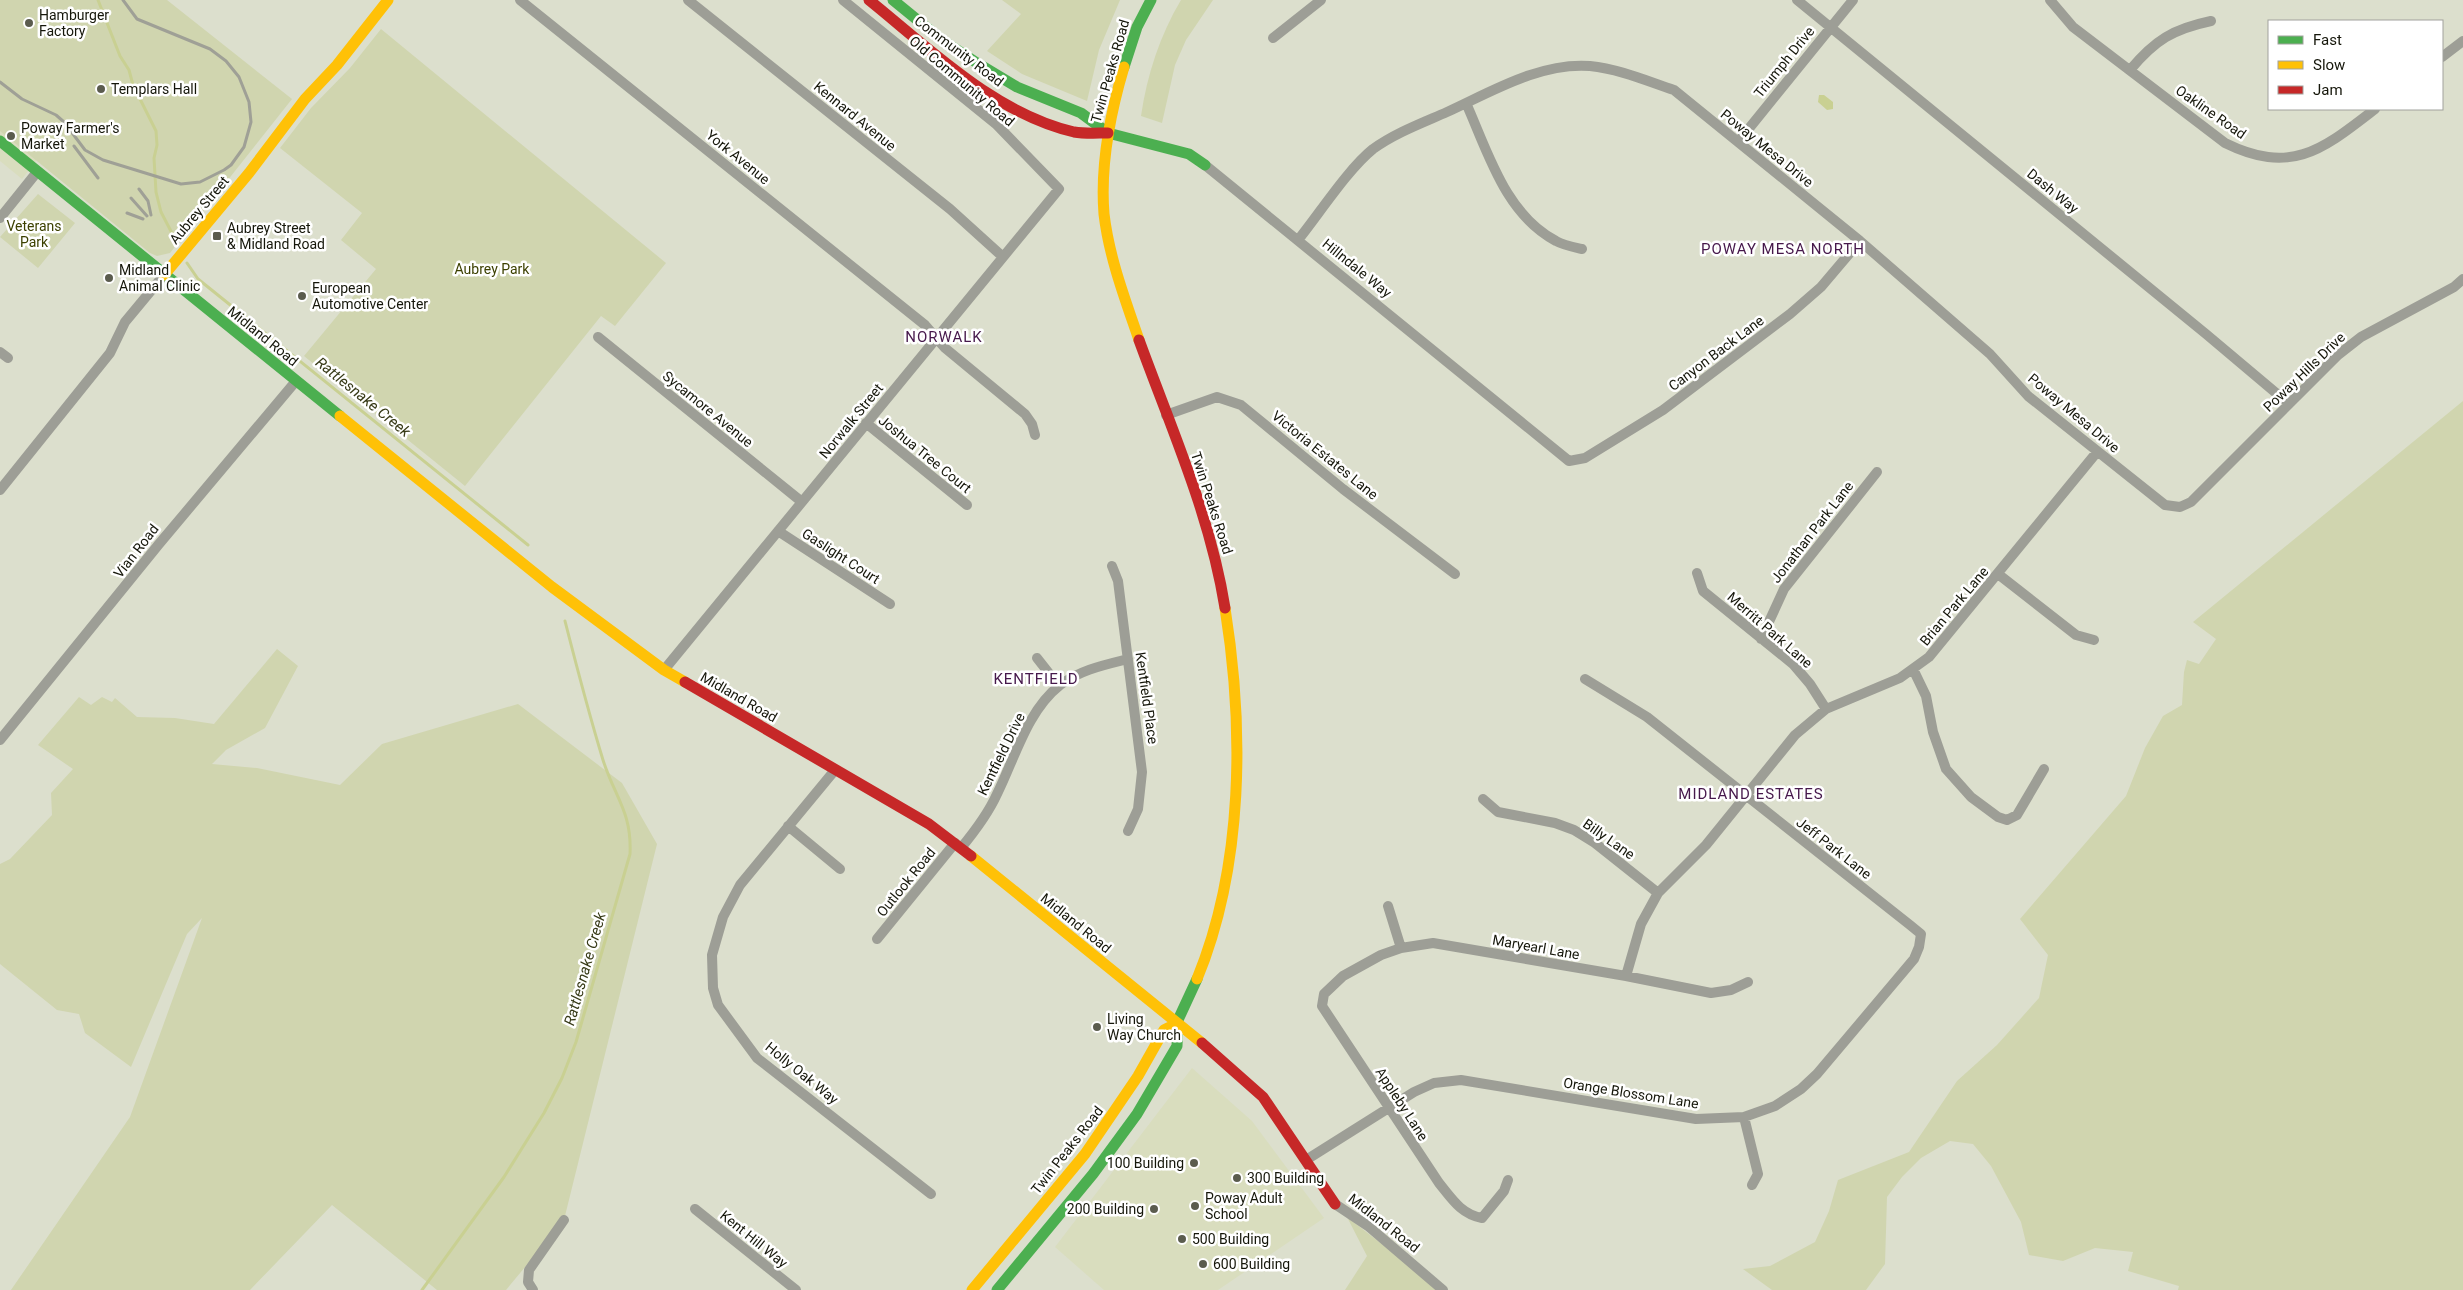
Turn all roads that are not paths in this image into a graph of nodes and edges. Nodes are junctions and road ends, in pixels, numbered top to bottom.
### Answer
1 (388, 0) edge
2 (520, 0) edge
3 (688, 0) edge
4 (842, 0) edge
5 (869, 0) edge
6 (893, 0) edge
7 (1151, 0) edge
8 (1321, 0) edge
9 (1797, 0) edge
10 (1854, 0) edge
11 (2050, 0) edge
12 (2211, 21) dead end
13 (1831, 26) junction
14 (1273, 38) dead end
15 (2463, 41) edge
16 (2443, 56) edge
17 (2130, 70) junction
18 (1466, 103) junction
19 (2374, 110) edge
20 (1108, 133) junction
21 (0, 141) edge
22 (1738, 142) junction
23 (1205, 165) joint
24 (37, 172) junction
25 (1059, 189) joint
26 (0, 218) edge
27 (1298, 240) junction
28 (1860, 242) junction
29 (1582, 249) dead end
30 (1003, 257) junction
31 (164, 275) junction
32 (2463, 279) edge
33 (598, 337) dead end
34 (937, 338) junction
35 (296, 380) junction
36 (2289, 404) junction
37 (1166, 415) junction
38 (866, 423) junction
39 (1035, 436) dead end
40 (2097, 452) junction
41 (1569, 461) joint
42 (1877, 472) dead end
43 (0, 490) edge
44 (802, 502) junction
45 (967, 505) dead end
46 (2180, 507) joint
47 (778, 532) junction
48 (1112, 566) dead end
49 (1698, 573) dead end
50 (1455, 574) dead end
51 (1998, 574) junction
52 (890, 604) dead end
53 (1761, 639) junction
54 (2094, 640) dead end
55 (1037, 658) dead end
56 (1128, 659) junction
57 (1913, 669) junction
58 (664, 670) junction
59 (1584, 679) dead end
60 (1059, 686) junction
61 (1826, 709) junction
62 (0, 740) edge
63 (2044, 769) dead end
64 (835, 770) junction
65 (1746, 796) junction
66 (1483, 799) dead end
67 (788, 826) junction
68 (1128, 832) dead end
69 (958, 845) junction
70 (840, 869) dead end
71 (1658, 893) junction
72 (1388, 906) dead end
73 (1921, 934) joint
74 (877, 939) dead end
75 (1401, 948) junction
76 (1626, 976) junction
77 (1748, 982) dead end
78 (1328, 989) joint
79 (1176, 1024) junction
80 (1388, 1108) junction
81 (1744, 1117) junction
82 (1306, 1160) junction
83 (1508, 1180) dead end
84 (1752, 1185) dead end
85 (931, 1194) dead end
86 (1335, 1204) joint
87 (696, 1209) dead end
88 (564, 1220) dead end
89 (533, 1290) edge
90 (796, 1290) edge
91 (972, 1290) edge
92 (997, 1290) edge
93 (1443, 1290) edge

1 - 31 main road, Aubrey Street
2 - 34 street, York Avenue
3 - 30 street, Kennard Avenue
4 - 25 street, Old Community Road
5 - 20 main road, Community Road
6 - 20 main road, Community Road
7 - 20 main road, Twin Peaks Road
8 - 14 street
9 - 13 street, Dash Way
10 - 13 street, Triumph Drive
11 - 17 street, Oakline Road
12 - 17 street
13 - 22 street, Triumph Drive
13 - 36 street, Dash Way
15 - 16 street
17 - 19 street, Oakline Road
18 - 22 street, Poway Mesa Drive
18 - 27 street, Poway Mesa Drive
18 - 29 street
20 - 23 main road, Hillndale Way
20 - 37 main road, Twin Peaks Road
21 - 24 main road, Midland Road
22 - 28 street, Poway Mesa Drive
23 - 27 street, Hillndale Way
24 - 26 street
24 - 31 main road, Midland Road
25 - 30 street, Norwalk Street
27 - 41 street, Hillndale Way
28 - 40 street, Poway Mesa Drive
28 - 41 street, Canyon Back Lane
30 - 34 street, Norwalk Street
31 - 35 main road, Midland Road
31 - 43 street, Aubrey Street
32 - 36 street, Poway Hills Drive
33 - 44 street, Sycamore Avenue
34 - 38 street, Norwalk Street
34 - 39 street, York Avenue
35 - 58 main road, Midland Road
35 - 62 street, Vian Road
36 - 46 street, Poway Hills Drive
37 - 50 street, Victoria Estates Lane
37 - 79 main road, Twin Peaks Road
38 - 44 street, Norwalk Street
38 - 45 street, Joshua Tree Court
40 - 46 street, Poway Mesa Drive
40 - 51 street, Brian Park Lane
42 - 53 street, Jonathan Park Lane
44 - 47 street, Norwalk Street
47 - 52 street, Gaslight Court
47 - 58 street, Norwalk Street
48 - 56 street, Kentfield Place
49 - 53 street, Merritt Park Lane
51 - 54 street
51 - 57 street, Brian Park Lane
53 - 61 street, Merritt Park Lane
55 - 60 street
56 - 60 street, Kentfield Drive
56 - 68 street, Kentfield Place
57 - 61 street, Brian Park Lane
57 - 63 street
58 - 64 main road, Midland Road
59 - 65 street, Jeff Park Lane
60 - 69 street, Kentfield Drive
61 - 65 street, Brian Park Lane
64 - 67 street, Holly Oak Way
64 - 69 main road, Midland Road
65 - 71 street, Brian Park Lane
65 - 73 street, Jeff Park Lane
66 - 71 street, Billy Lane
67 - 70 street
67 - 85 street, Holly Oak Way
69 - 74 street, Outlook Road
69 - 79 main road, Midland Road
71 - 76 street, Brian Park Lane
72 - 75 street
73 - 81 street, Orange Blossom Lane
75 - 76 street, Maryearl Lane
75 - 78 street, Maryearl Lane
76 - 77 street, Maryearl Lane
78 - 80 street, Appleby Lane
79 - 82 main road, Midland Road
79 - 91 main road, Twin Peaks Road
79 - 92 main road, Twin Peaks Road
80 - 81 street, Orange Blossom Lane
80 - 82 street, Orange Blossom Lane
80 - 83 street, Appleby Lane
81 - 84 street
82 - 86 main road, Midland Road
86 - 93 street, Midland Road
87 - 90 street, Kent Hill Way
88 - 89 street

